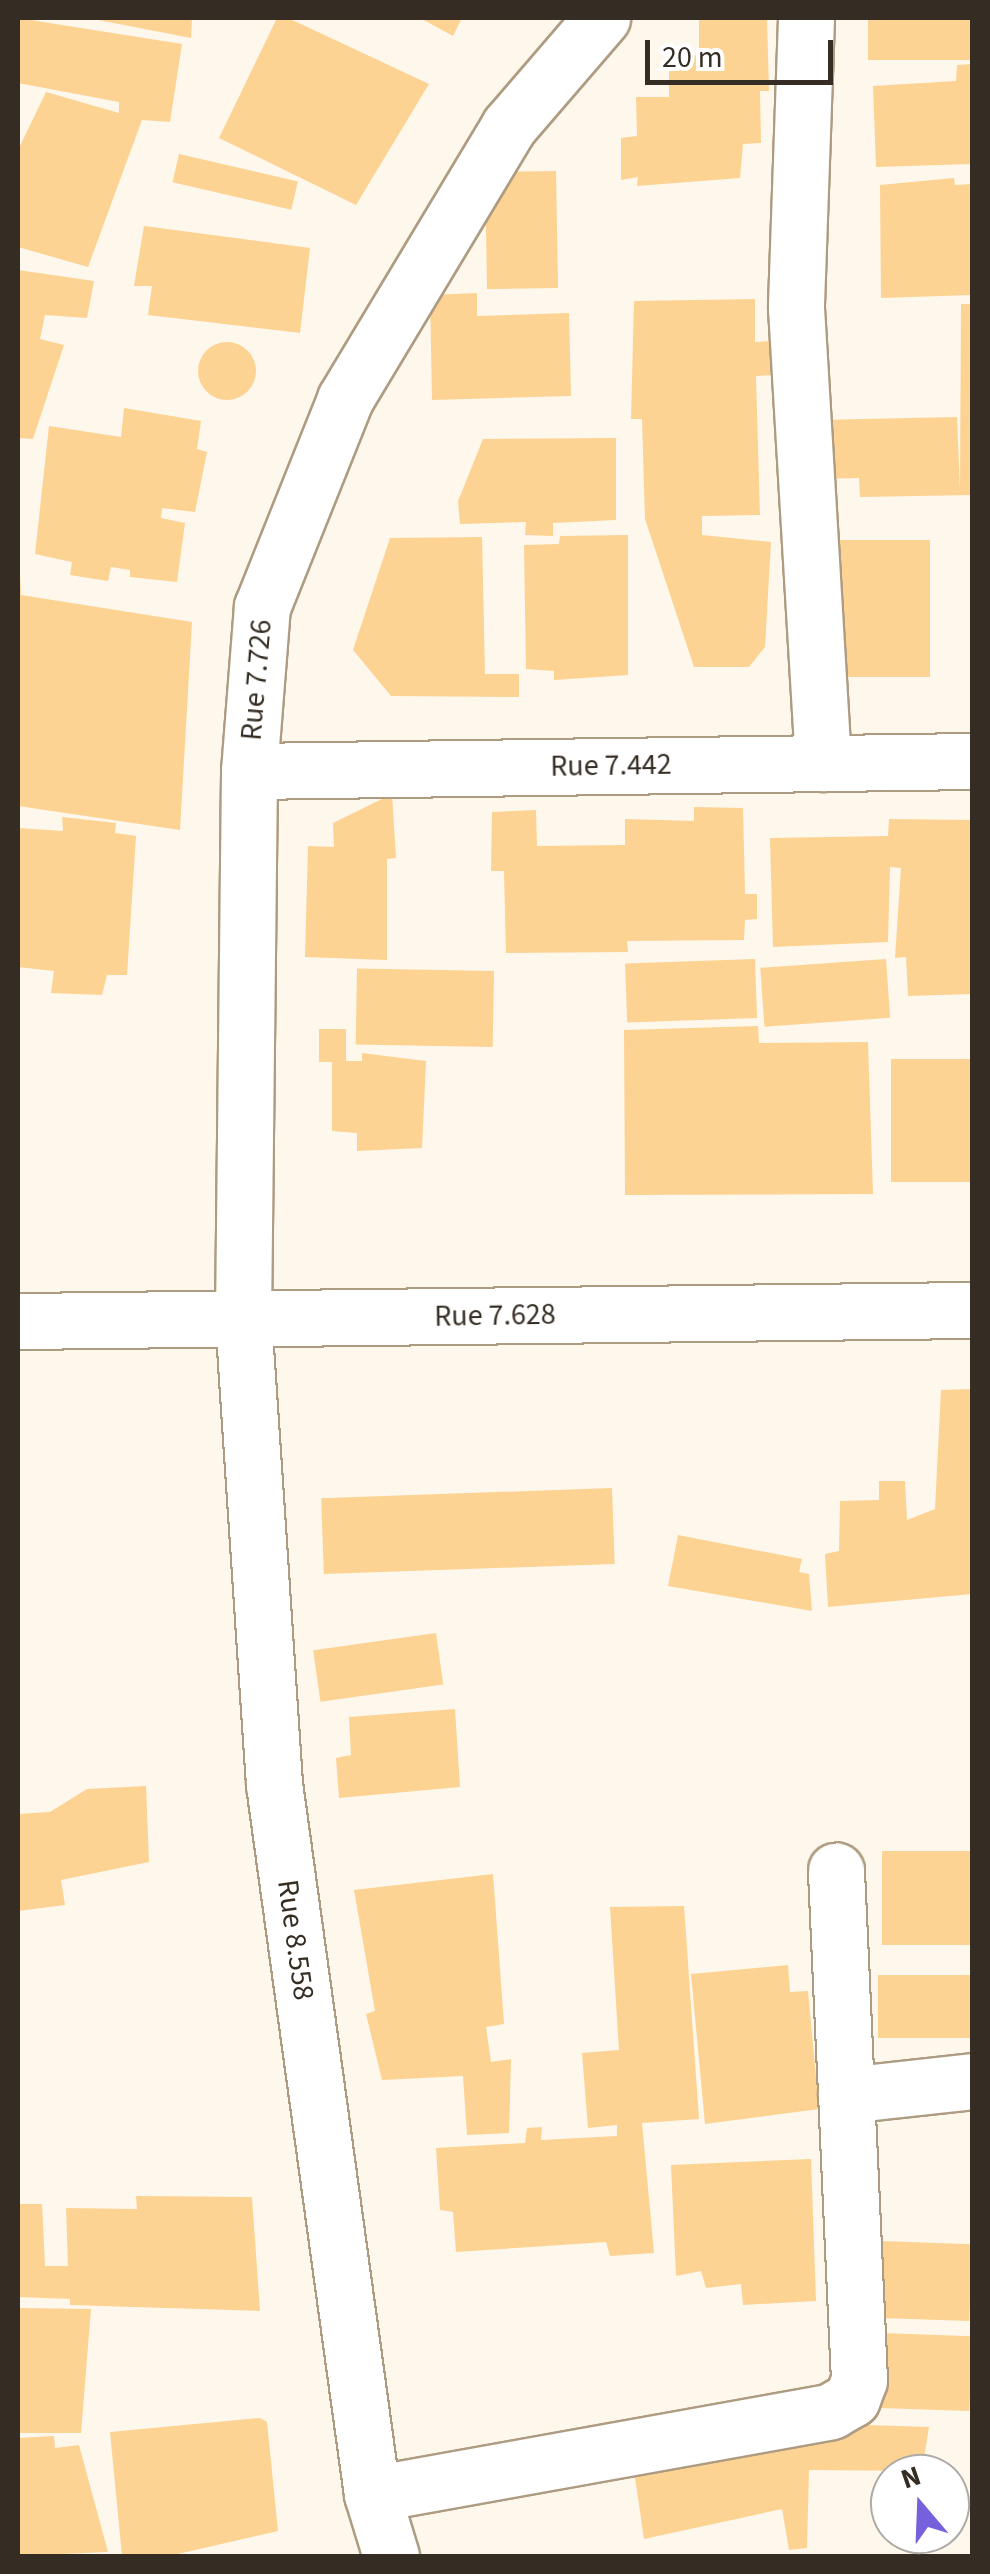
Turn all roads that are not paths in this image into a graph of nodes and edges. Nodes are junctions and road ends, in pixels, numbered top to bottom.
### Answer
1 (602, 18) edge
2 (806, 18) edge
3 (972, 762) edge
4 (823, 763) junction
5 (249, 772) junction
6 (972, 1310) edge
7 (243, 1319) junction
8 (18, 1321) edge
9 (836, 1872) dead end
10 (972, 2081) edge
11 (846, 2095) junction
12 (372, 2494) junction
13 (391, 2556) edge

1 - 5 street, Rue 7.726
2 - 4 street
3 - 4 street, Rue 7.442
4 - 5 street, Rue 7.442
5 - 7 street, Rue 7.726
6 - 7 street, Rue 7.628
7 - 8 street, Rue 7.628
7 - 12 street, Rue 8.558
9 - 11 street
10 - 11 street
11 - 12 street
12 - 13 street, Rue 8.558

